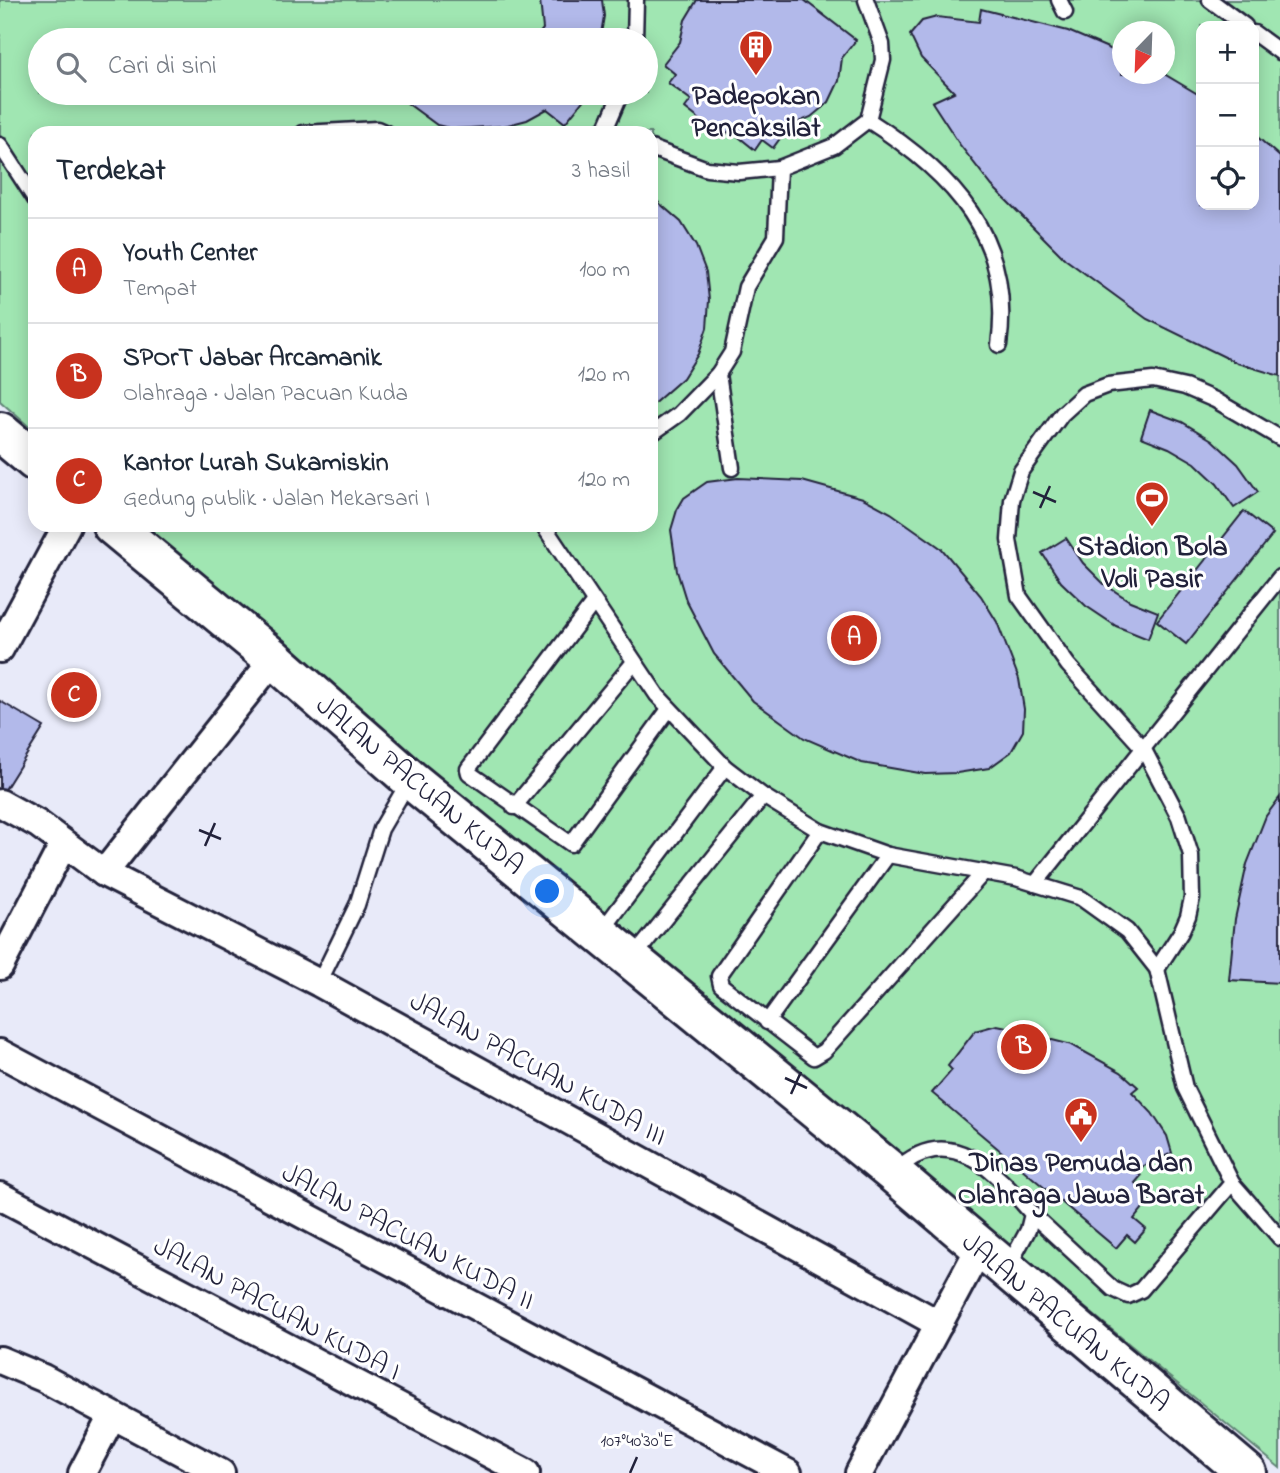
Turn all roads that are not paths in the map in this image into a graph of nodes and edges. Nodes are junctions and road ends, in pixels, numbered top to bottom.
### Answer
1 (636, 0) edge
2 (866, 0) edge
3 (1210, 0) edge
4 (1238, 21) edge
5 (635, 28) edge
6 (1259, 37) edge
7 (1280, 52) edge
8 (616, 105) edge
9 (868, 120) junction
10 (607, 126) edge
11 (0, 145) edge
12 (658, 151) edge
13 (779, 168) junction
14 (28, 188) edge
15 (999, 345) dead end
16 (718, 374) junction
17 (658, 429) edge
18 (0, 432) edge
19 (1280, 438) edge
20 (28, 455) edge
21 (732, 468) dead end
22 (63, 532) edge
23 (120, 532) edge
24 (548, 532) edge
25 (1280, 577) edge
26 (594, 602) junction
27 (0, 649) edge
28 (274, 659) junction
29 (634, 662) junction
30 (669, 709) junction
31 (1143, 748) junction
32 (724, 767) junction
33 (410, 779) junction
34 (763, 796) junction
35 (0, 803) edge
36 (514, 807) junction
37 (820, 831) junction
38 (63, 845) junction
39 (888, 855) junction
40 (984, 872) junction
41 (104, 873) junction
42 (1035, 884) junction
43 (601, 932) junction
44 (633, 958) junction
45 (0, 965) edge
46 (1157, 969) junction
47 (319, 983) junction
48 (767, 1022) junction
49 (0, 1053) edge
50 (893, 1173) junction
51 (1233, 1183) junction
52 (0, 1196) edge
53 (1032, 1214) junction
54 (1280, 1238) edge
55 (994, 1258) junction
56 (939, 1324) junction
57 (0, 1360) edge
58 (112, 1416) junction
59 (82, 1473) edge
60 (221, 1473) edge
61 (526, 1473) edge
62 (788, 1473) edge
63 (859, 1473) edge
64 (1247, 1473) edge

1 - 5 lane
2 - 9 lane
3 - 4 lane
6 - 7 lane
8 - 10 lane
9 - 13 lane
9 - 15 lane
11 - 14 lane
12 - 13 lane
13 - 16 lane
16 - 17 lane
16 - 21 lane
18 - 20 main road
19 - 31 lane
22 - 27 street
23 - 28 main road, JALAN PACUAN KUDA
24 - 26 lane
25 - 31 lane
26 - 29 lane
26 - 36 lane
28 - 33 main road, JALAN PACUAN KUDA
28 - 41 street
29 - 30 lane
29 - 36 lane
30 - 32 lane
30 - 36 lane
31 - 42 lane
31 - 46 lane
32 - 34 lane
32 - 43 lane
33 - 43 main road, JALAN PACUAN KUDA
33 - 47 lane
34 - 37 lane
34 - 44 lane
35 - 38 street, JALAN PACUAN KUDA III
37 - 39 lane
37 - 48 lane
38 - 41 street, JALAN PACUAN KUDA III
38 - 45 street
39 - 40 lane
39 - 48 lane
40 - 42 lane
40 - 48 lane
41 - 47 street, JALAN PACUAN KUDA III
42 - 46 lane
43 - 44 main road, JALAN PACUAN KUDA
44 - 50 main road, JALAN PACUAN KUDA
46 - 51 lane
47 - 56 street, JALAN PACUAN KUDA III
49 - 62 street, JALAN PACUAN KUDA II
50 - 53 lane
50 - 55 main road, JALAN PACUAN KUDA
51 - 53 lane
51 - 54 lane
52 - 61 street, JALAN PACUAN KUDA I
53 - 55 lane
55 - 56 street
55 - 64 main road, JALAN PACUAN KUDA
56 - 63 street
57 - 58 street
58 - 59 street
58 - 60 street

